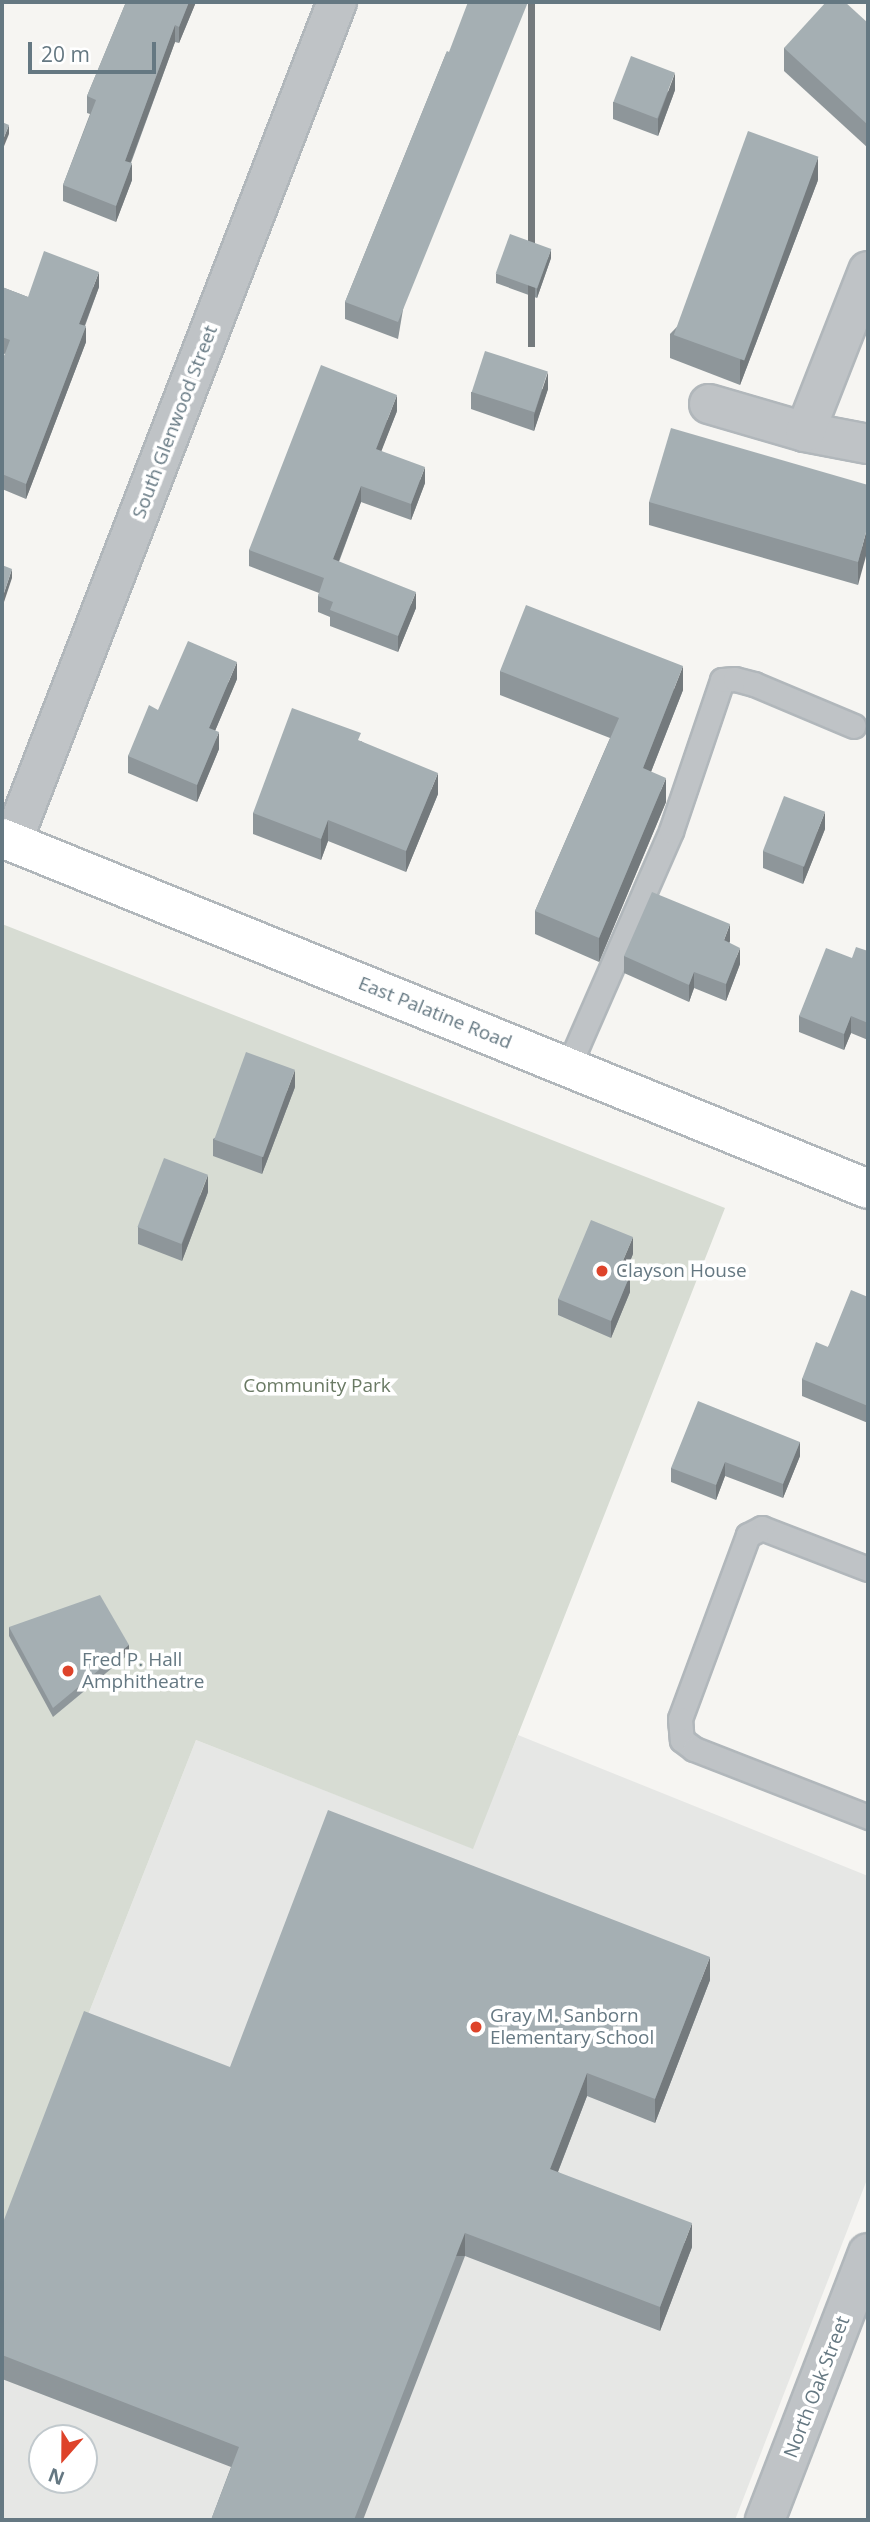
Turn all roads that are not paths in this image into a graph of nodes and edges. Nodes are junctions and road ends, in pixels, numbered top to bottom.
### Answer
1 (337, 2) edge
2 (868, 271) edge
3 (709, 404) dead end
4 (805, 432) junction
5 (868, 444) edge
6 (854, 726) dead end
7 (7, 840) edge
8 (568, 1067) junction
9 (868, 1189) edge
10 (868, 1569) edge
11 (868, 1816) edge
12 (868, 2253) edge
13 (765, 2520) edge

1 - 7 street, South Glenwood Street
2 - 4 street
3 - 4 street
4 - 5 street
6 - 8 lane
7 - 8 main road, East Palatine Road
8 - 9 main road, East Palatine Road
10 - 11 lane
12 - 13 street, North Oak Street

